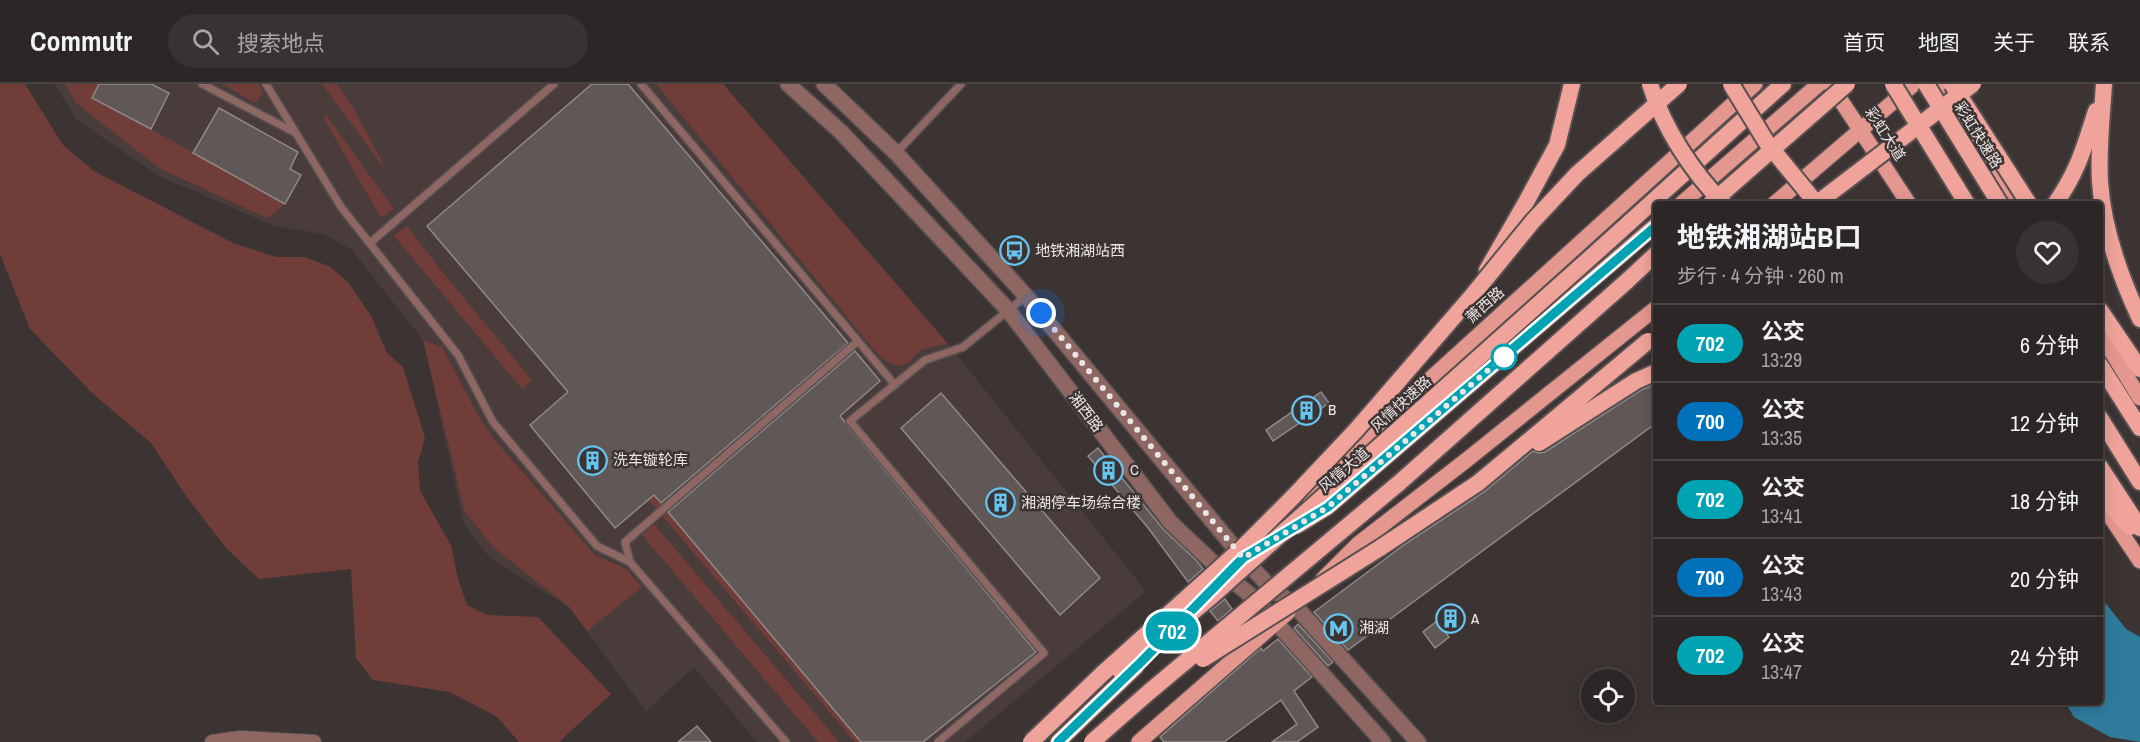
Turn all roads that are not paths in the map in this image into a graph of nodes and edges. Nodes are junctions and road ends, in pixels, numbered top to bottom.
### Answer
1 (202, 84) edge
2 (266, 84) edge
3 (554, 84) edge
4 (641, 84) edge
5 (788, 84) edge
6 (824, 84) edge
7 (961, 84) edge
8 (1572, 84) edge
9 (1650, 84) edge
10 (1679, 84) edge
11 (1731, 84) edge
12 (1755, 84) edge
13 (1784, 84) edge
14 (1819, 84) edge
15 (1830, 84) edge
16 (1847, 84) edge
17 (1893, 84) edge
18 (1914, 84) edge
19 (1926, 84) edge
20 (1942, 84) edge
21 (1952, 84) edge
22 (1973, 84) edge
23 (2104, 84) edge
24 (1861, 130) junction
25 (297, 133) junction
26 (896, 153) junction
27 (1653, 201) edge
28 (1653, 201) edge
29 (1684, 201) edge
30 (1713, 201) edge
31 (1721, 201) edge
32 (1778, 201) edge
33 (1815, 201) edge
34 (1821, 201) edge
35 (1907, 201) edge
36 (1965, 201) edge
37 (1998, 201) edge
38 (2016, 201) edge
39 (2027, 201) edge
40 (2057, 201) edge
41 (2103, 201) edge
42 (2103, 204) edge
43 (1653, 228) edge
44 (370, 243) junction
45 (1622, 256) junction
46 (1653, 257) edge
47 (1524, 294) junction
48 (1026, 296) junction
49 (1471, 297) junction
50 (1008, 310) junction
51 (1653, 310) edge
52 (2103, 314) edge
53 (2140, 319) edge
54 (1653, 337) edge
55 (2103, 338) edge
56 (857, 342) junction
57 (2140, 369) edge
58 (2103, 370) edge
59 (1653, 373) edge
60 (895, 385) junction
61 (2140, 398) edge
62 (2103, 423) edge
63 (2140, 428) edge
64 (2103, 472) edge
65 (2140, 482) edge
66 (1478, 483) junction
67 (2103, 497) edge
68 (2103, 506) edge
69 (2140, 528) edge
70 (2140, 538) edge
71 (1243, 558) junction
72 (2140, 561) edge
73 (630, 562) junction
74 (1227, 576) junction
75 (1269, 586) junction
76 (1254, 598) junction
77 (1295, 606) junction
78 (1276, 623) junction
79 (1149, 692) junction
80 (212, 742) edge
81 (314, 742) edge
82 (786, 742) edge
83 (938, 742) edge
84 (1031, 742) edge
85 (1036, 742) edge
86 (1058, 742) edge
87 (1093, 742) edge
88 (1139, 742) edge
89 (1383, 742) edge
90 (1418, 742) edge

1 - 25 lane
2 - 25 lane
3 - 44 lane
4 - 56 lane
5 - 50 street, 湘西路
6 - 26 street, 湘西路
7 - 26 lane
8 - 49 highway, bridge
9 - 31 highway, bridge
10 - 49 highway, bridge
11 - 33 highway, bridge
12 - 47 main road, 萧西路
13 - 27 highway, 风情快速路, bridge
14 - 29 main road, bridge
15 - 24 main road, 彩虹大道
16 - 30 highway, bridge
17 - 36 highway, bridge
18 - 24 main road
19 - 37 highway, 彩虹快速路, bridge
20 - 38 main road
21 - 39 highway, bridge
22 - 34 highway, bridge
23 - 40 highway
23 - 41 highway
24 - 32 main road
24 - 35 main road, 彩虹大道
25 - 44 lane
26 - 48 street, 湘西路
28 - 85 highway, 风情快速路, bridge
42 - 53 highway
43 - 45 main road, 风情大道
44 - 73 lane
45 - 47 main road
45 - 71 main road, 风情大道
46 - 79 highway, bridge
47 - 71 main road, 萧西路
48 - 50 lane
48 - 71 street, 湘西路
49 - 84 highway, bridge
50 - 60 lane
50 - 74 street, 湘西路
51 - 77 main road
52 - 57 highway
54 - 66 highway, bridge
55 - 61 main road
56 - 60 lane
56 - 73 lane
58 - 63 highway
59 - 66 highway, bridge
60 - 83 lane
62 - 65 highway
64 - 69 highway
66 - 79 highway, bridge
67 - 70 highway
68 - 72 main road
71 - 74 main road, 风情大道
71 - 75 street, 湘西路
73 - 82 lane
74 - 76 street, 湘西路
74 - 86 main road, 风情大道
75 - 76 main road
75 - 77 street, 湘西路
76 - 78 street, 湘西路
76 - 87 main road
77 - 78 main road
77 - 90 street, 湘西路
78 - 88 main road
78 - 89 street, 湘西路
79 - 87 highway, bridge
80 - 81 street

